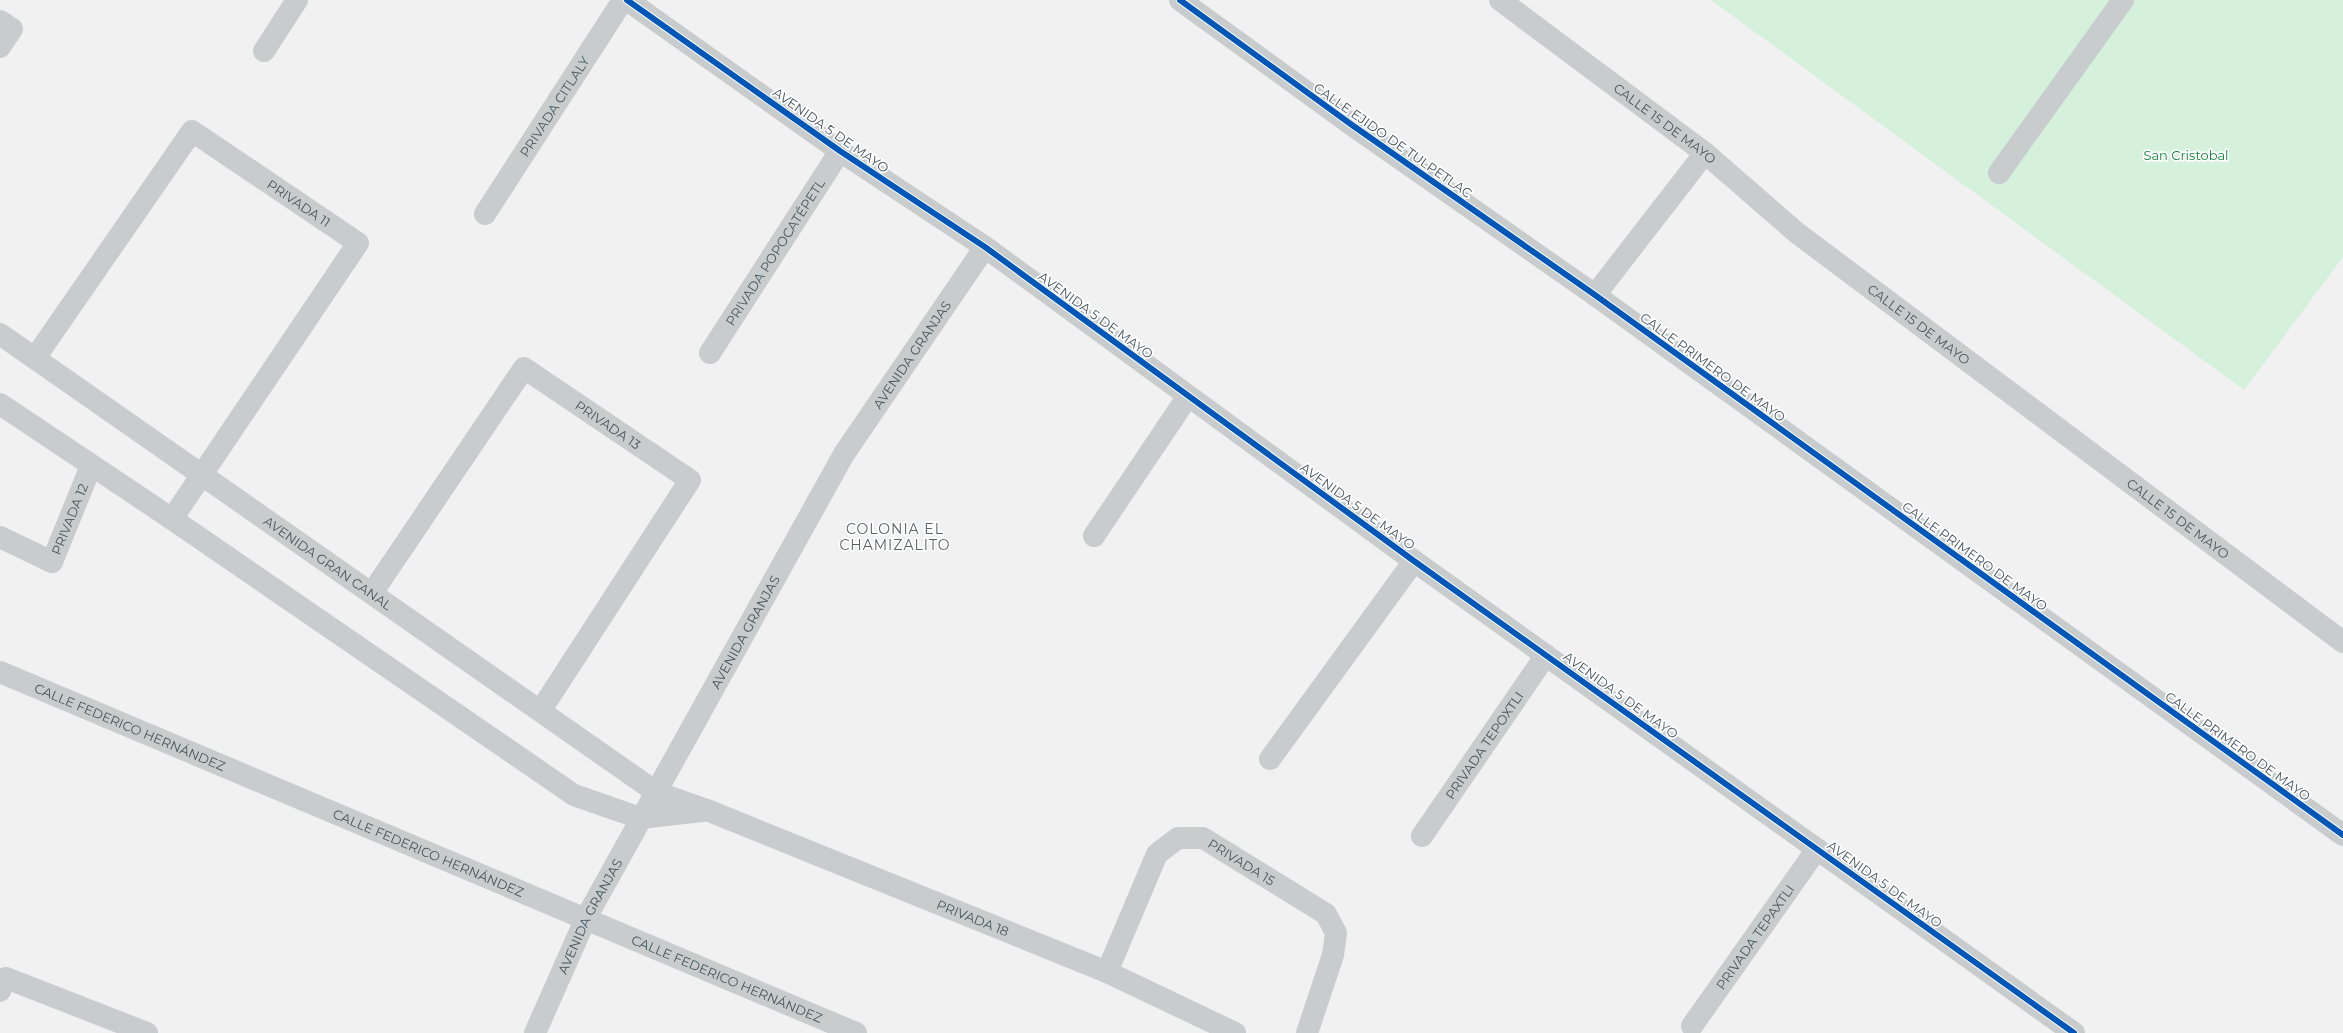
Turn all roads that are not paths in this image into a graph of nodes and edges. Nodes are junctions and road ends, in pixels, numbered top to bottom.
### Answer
1 (297, 0) edge
2 (623, 0) edge
3 (627, 0) edge
4 (1180, 0) edge
5 (1500, 0) edge
6 (2123, 0) edge
7 (0, 20) edge
8 (0, 48) edge
9 (264, 51) dead end
10 (840, 151) junction
11 (1705, 153) junction
12 (1999, 173) dead end
13 (486, 214) dead end
14 (985, 247) junction
15 (1595, 295) junction
16 (0, 334) edge
17 (710, 353) dead end
18 (35, 358) junction
19 (1188, 396) junction
20 (0, 404) edge
21 (91, 466) junction
22 (202, 475) junction
23 (172, 519) junction
24 (1094, 536) dead end
25 (0, 537) edge
26 (1414, 561) junction
27 (372, 593) junction
28 (2343, 642) edge
29 (1546, 655) junction
30 (0, 672) edge
31 (541, 710) junction
32 (1270, 759) dead end
33 (656, 792) junction
34 (707, 810) junction
35 (640, 818) junction
36 (2343, 835) edge
37 (1422, 836) dead end
38 (1817, 849) junction
39 (586, 918) junction
40 (1107, 972) junction
41 (0, 991) edge
42 (1692, 1026) dead end
43 (147, 1033) edge
44 (534, 1033) edge
45 (856, 1033) edge
46 (1235, 1033) edge
47 (1307, 1033) edge
48 (2074, 1033) edge

1 - 9 street
2 - 13 street, PRIVADA CITLALY
3 - 10 street, AVENIDA 5 DE MAYO
4 - 15 street, CALLE EJIDO DE TULPETLAC
5 - 11 street, CALLE 15 DE MAYO
6 - 12 street
7 - 8 street
10 - 14 street, AVENIDA 5 DE MAYO
10 - 17 street, PRIVADA POPOCATÉPETL
11 - 15 street
11 - 28 street, CALLE 15 DE MAYO
14 - 19 street, AVENIDA 5 DE MAYO
14 - 33 street, AVENIDA GRANJAS
15 - 36 street, CALLE PRIMERO DE MAYO
16 - 18 street, AVENIDA GRAN CANAL
18 - 22 street, AVENIDA GRAN CANAL
18 - 22 street, PRIVADA 11
19 - 24 street
19 - 26 street, AVENIDA 5 DE MAYO
20 - 21 street
21 - 23 street
21 - 25 street, PRIVADA 12
22 - 23 street, PRIVADA 11
22 - 27 street, AVENIDA GRAN CANAL
23 - 35 street
26 - 29 street, AVENIDA 5 DE MAYO
26 - 32 street
27 - 31 street, AVENIDA GRAN CANAL
27 - 31 street, PRIVADA 13
29 - 37 street, PRIVADA TEPOXTLI
29 - 38 street, AVENIDA 5 DE MAYO
30 - 39 street, CALLE FEDERICO HERNÁNDEZ
31 - 33 street, AVENIDA GRAN CANAL
33 - 34 street, PRIVADA 18
33 - 35 street, AVENIDA GRANJAS
34 - 35 street, PRIVADA 18
34 - 40 street, PRIVADA 18
35 - 39 street, AVENIDA GRANJAS
38 - 42 street, PRIVADA TEPAXTLI
38 - 48 street, AVENIDA 5 DE MAYO
39 - 44 street, AVENIDA GRANJAS
39 - 45 street, CALLE FEDERICO HERNÁNDEZ
40 - 46 street, PRIVADA 18
40 - 47 street, PRIVADA 15
41 - 43 street

